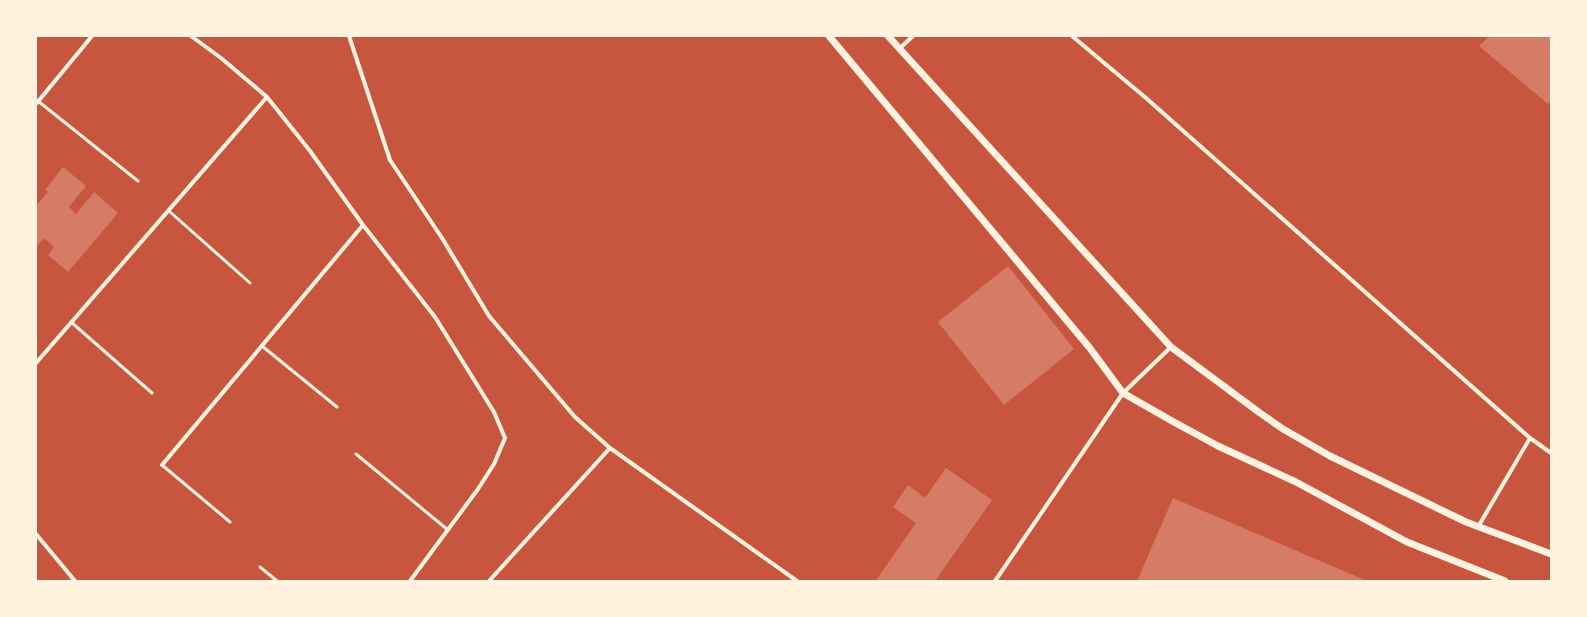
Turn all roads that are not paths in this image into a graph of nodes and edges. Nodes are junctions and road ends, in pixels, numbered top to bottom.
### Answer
1 (92, 36) edge
2 (191, 36) edge
3 (349, 36) edge
4 (829, 36) edge
5 (888, 36) edge
6 (913, 36) edge
7 (1072, 36) edge
8 (899, 50) junction
9 (267, 97) junction
10 (37, 102) edge
11 (138, 181) dead end
12 (169, 210) junction
13 (363, 225) junction
14 (250, 283) dead end
15 (71, 322) junction
16 (262, 346) junction
17 (1171, 346) junction
18 (36, 363) edge
19 (152, 393) dead end
20 (1123, 393) junction
21 (337, 407) dead end
22 (1530, 438) junction
23 (610, 448) junction
24 (1551, 453) edge
25 (356, 454) dead end
26 (162, 465) joint
27 (230, 522) dead end
28 (1478, 527) junction
29 (448, 530) junction
30 (36, 534) edge
31 (1551, 554) edge
32 (260, 567) dead end
33 (75, 581) edge
34 (277, 581) edge
35 (410, 581) edge
36 (489, 581) edge
37 (797, 581) edge
38 (995, 581) edge
39 (1505, 581) edge

1 - 10 street
2 - 9 street
3 - 23 street
4 - 20 street
5 - 8 street
6 - 8 street
7 - 22 street
8 - 17 street
9 - 12 street
9 - 13 street
10 - 11 lane
12 - 14 lane
12 - 15 street
13 - 16 street
13 - 29 street
15 - 18 street
15 - 19 lane
16 - 21 lane
16 - 26 street
17 - 20 street
17 - 28 street
20 - 38 street
20 - 39 street
22 - 24 street
22 - 28 street
23 - 36 street
23 - 37 street
25 - 29 lane
26 - 27 lane
28 - 31 street
29 - 35 street
30 - 33 street
32 - 34 lane

